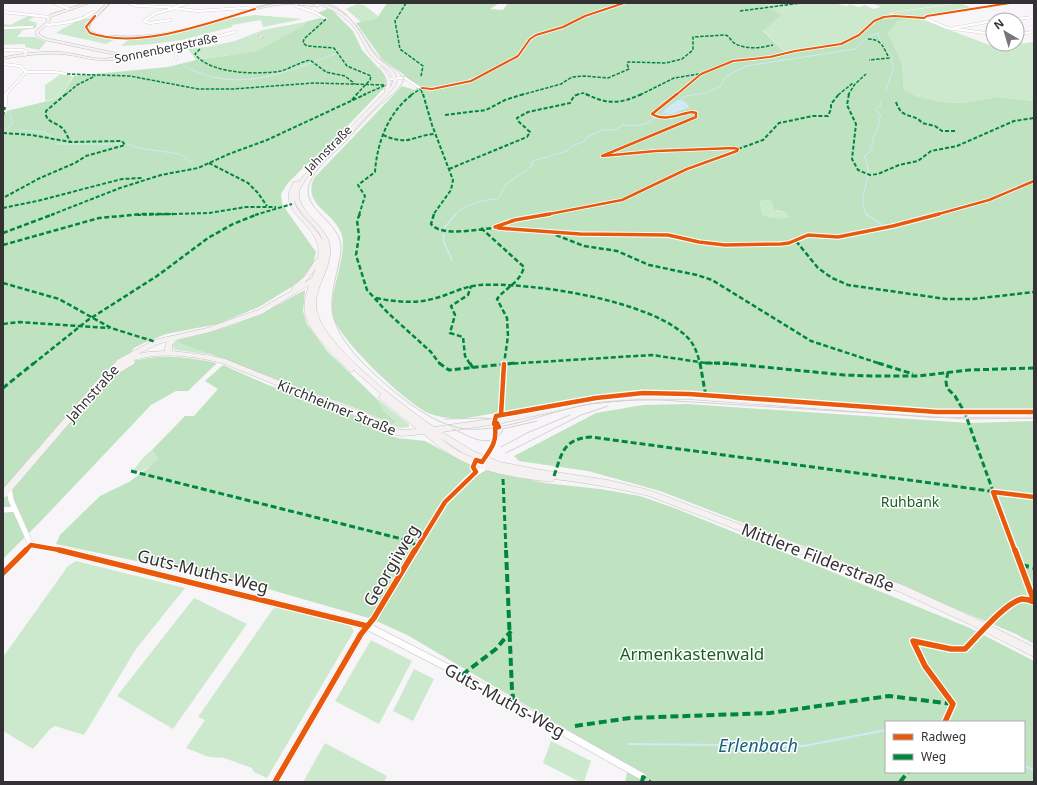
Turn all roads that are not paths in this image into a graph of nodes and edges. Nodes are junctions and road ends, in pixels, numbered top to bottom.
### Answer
1 (54, 3) edge
2 (88, 3) edge
3 (109, 3) edge
4 (115, 3) edge
5 (129, 3) edge
6 (188, 3) edge
7 (271, 3) edge
8 (296, 3) edge
9 (313, 3) edge
10 (624, 3) edge
11 (1010, 3) edge
12 (174, 8) junction
13 (250, 8) junction
14 (69, 9) junction
15 (255, 9) junction
16 (3, 12) edge
17 (93, 12) dead end
18 (49, 17) junction
19 (326, 19) dead end
20 (170, 20) dead end
21 (985, 23) edge
22 (46, 25) junction
23 (32, 27) dead end
24 (3, 28) edge
25 (953, 29) junction
26 (235, 32) dead end
27 (985, 33) edge
28 (176, 47) junction
29 (3, 50) edge
30 (25, 55) junction
31 (118, 57) junction
32 (3, 58) edge
33 (176, 58) dead end
34 (3, 64) edge
35 (26, 72) junction
36 (67, 74) dead end
37 (392, 78) junction
38 (5, 107) dead end
39 (322, 255) junction
40 (324, 271) junction
41 (314, 279) junction
42 (292, 294) junction
43 (308, 297) junction
44 (252, 314) junction
45 (174, 338) junction
46 (169, 353) junction
47 (155, 354) junction
48 (120, 362) junction
49 (100, 382) junction
50 (1034, 415) edge
51 (460, 426) junction
52 (434, 430) junction
53 (425, 431) junction
54 (461, 448) junction
55 (500, 465) junction
56 (486, 467) junction
57 (594, 481) junction
58 (9, 488) junction
59 (3, 495) edge
60 (15, 509) junction
61 (3, 510) edge
62 (367, 626) junction
63 (1034, 652) edge
64 (643, 778) dead end
65 (275, 782) edge

1 - 14 street
2 - 14 main road
3 - 15 main road
4 - 13 main road
5 - 12 street
6 - 12 street
7 - 13 main road
8 - 15 main road
8 - 19 street
8 - 37 main road
9 - 37 main road
10 - 37 street
11 - 25 street
12 - 13 street
12 - 20 street
13 - 15 street
14 - 18 main road
16 - 18 street
17 - 22 street
18 - 22 main road
21 - 25 street
22 - 31 main road
23 - 24 street
25 - 27 street
26 - 28 street, Sonnenbergstraße
28 - 31 street, Sonnenbergstraße
28 - 33 street
29 - 30 street, Sonnenbergstraße
30 - 31 main road, Sonnenbergstraße
30 - 32 main road, Sonnenbergstraße
34 - 35 street
35 - 36 street
35 - 38 street
37 - 39 main road, Jahnstraße
37 - 40 main road, Jahnstraße
39 - 41 main road, Mittlere Filderstraße
39 - 44 main road, Jahnstraße
40 - 41 main road, Jahnstraße
40 - 52 main road, Mittlere Filderstraße
41 - 42 main road, Jahnstraße
41 - 43 main road, Mittlere Filderstraße
42 - 43 main road
42 - 44 main road, Jahnstraße
43 - 53 main road, Mittlere Filderstraße
44 - 45 main road, Jahnstraße
45 - 46 main road
45 - 48 main road, Jahnstraße
46 - 47 main road, Kirchheimer Straße
46 - 53 main road, Kirchheimer Straße
47 - 48 main road, Kirchheimer Straße
47 - 49 main road, Kirchheimer Straße
48 - 49 main road, Jahnstraße
49 - 58 main road, Jahnstraße
50 - 51 main road, Kirchheimer Straße
51 - 52 main road, Kirchheimer Straße
51 - 54 main road
52 - 53 main road, Kirchheimer Straße
52 - 54 main road, Mittlere Filderstraße
53 - 56 main road, Mittlere Filderstraße
54 - 55 main road, Mittlere Filderstraße
55 - 56 main road
55 - 57 main road, Mittlere Filderstraße
56 - 57 main road, Mittlere Filderstraße
56 - 62 street, Georgiiweg
57 - 63 main road, Mittlere Filderstraße
58 - 59 main road, Jahnstraße
58 - 60 street, Guts-Muths-Weg
60 - 61 street
60 - 62 street, Guts-Muths-Weg
62 - 64 street, Guts-Muths-Weg
62 - 65 street, Georgiiweg

